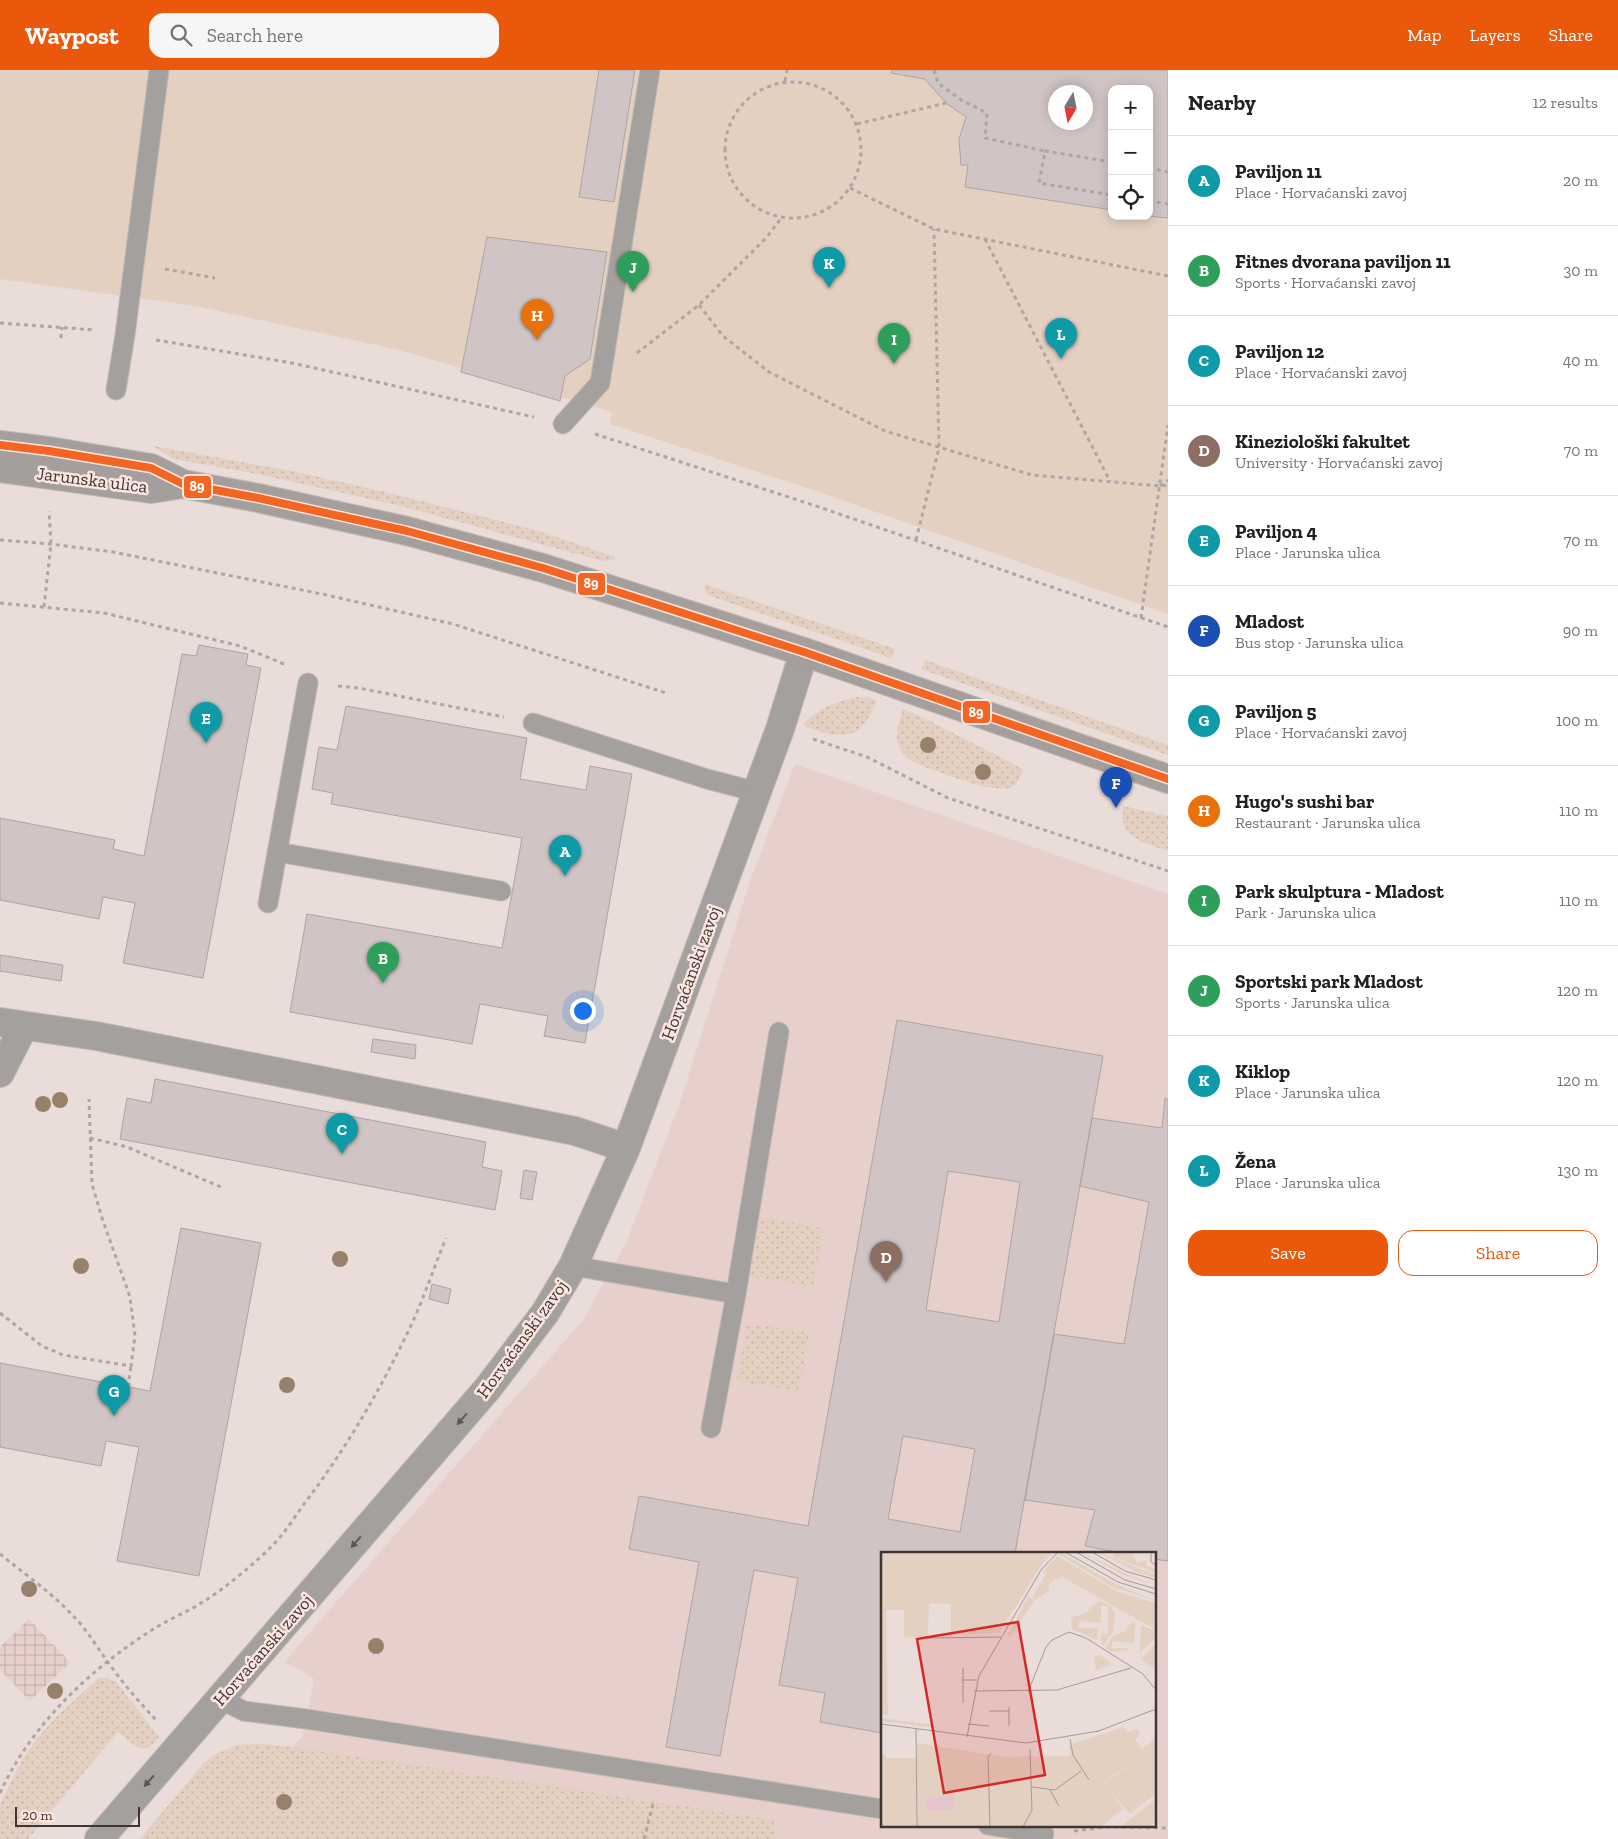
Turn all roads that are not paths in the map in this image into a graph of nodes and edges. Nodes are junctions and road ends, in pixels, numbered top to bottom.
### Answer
1 (159, 70) edge
2 (650, 70) edge
3 (116, 390) dead end
4 (563, 424) road end
5 (0, 446) edge
6 (0, 468) edge
7 (183, 484) junction
8 (804, 652) junction
9 (308, 683) road end
10 (534, 723) road end
11 (1168, 778) edge
12 (757, 792) junction
13 (277, 852) junction
14 (501, 891) dead end
15 (268, 903) dead end
16 (12, 1024) edge
17 (779, 1032) dead end
18 (0, 1073) edge
19 (626, 1148) junction
20 (573, 1266) junction
21 (736, 1294) junction
22 (711, 1428) dead end
23 (220, 1699) junction
24 (881, 1809) edge
25 (994, 1826) edge
26 (1044, 1834) road end
27 (99, 1839) edge

1 - 3 lane
2 - 4 lane
5 - 7 street, Jarunska ulica
6 - 7 street, Jarunska ulica
7 - 8 street, Jarunska ulica
8 - 11 street, Jarunska ulica
8 - 12 street, Horvaćanski zavoj
9 - 13 lane
10 - 12 lane
12 - 19 street, Horvaćanski zavoj
13 - 14 lane
13 - 15 lane
16 - 18 street
16 - 19 street
17 - 21 lane
19 - 20 street, Horvaćanski zavoj
20 - 21 lane
20 -> 23 street, Horvaćanski zavoj
21 - 22 lane
23 - 24 lane
23 -> 27 street, Horvaćanski zavoj
25 - 26 lane

